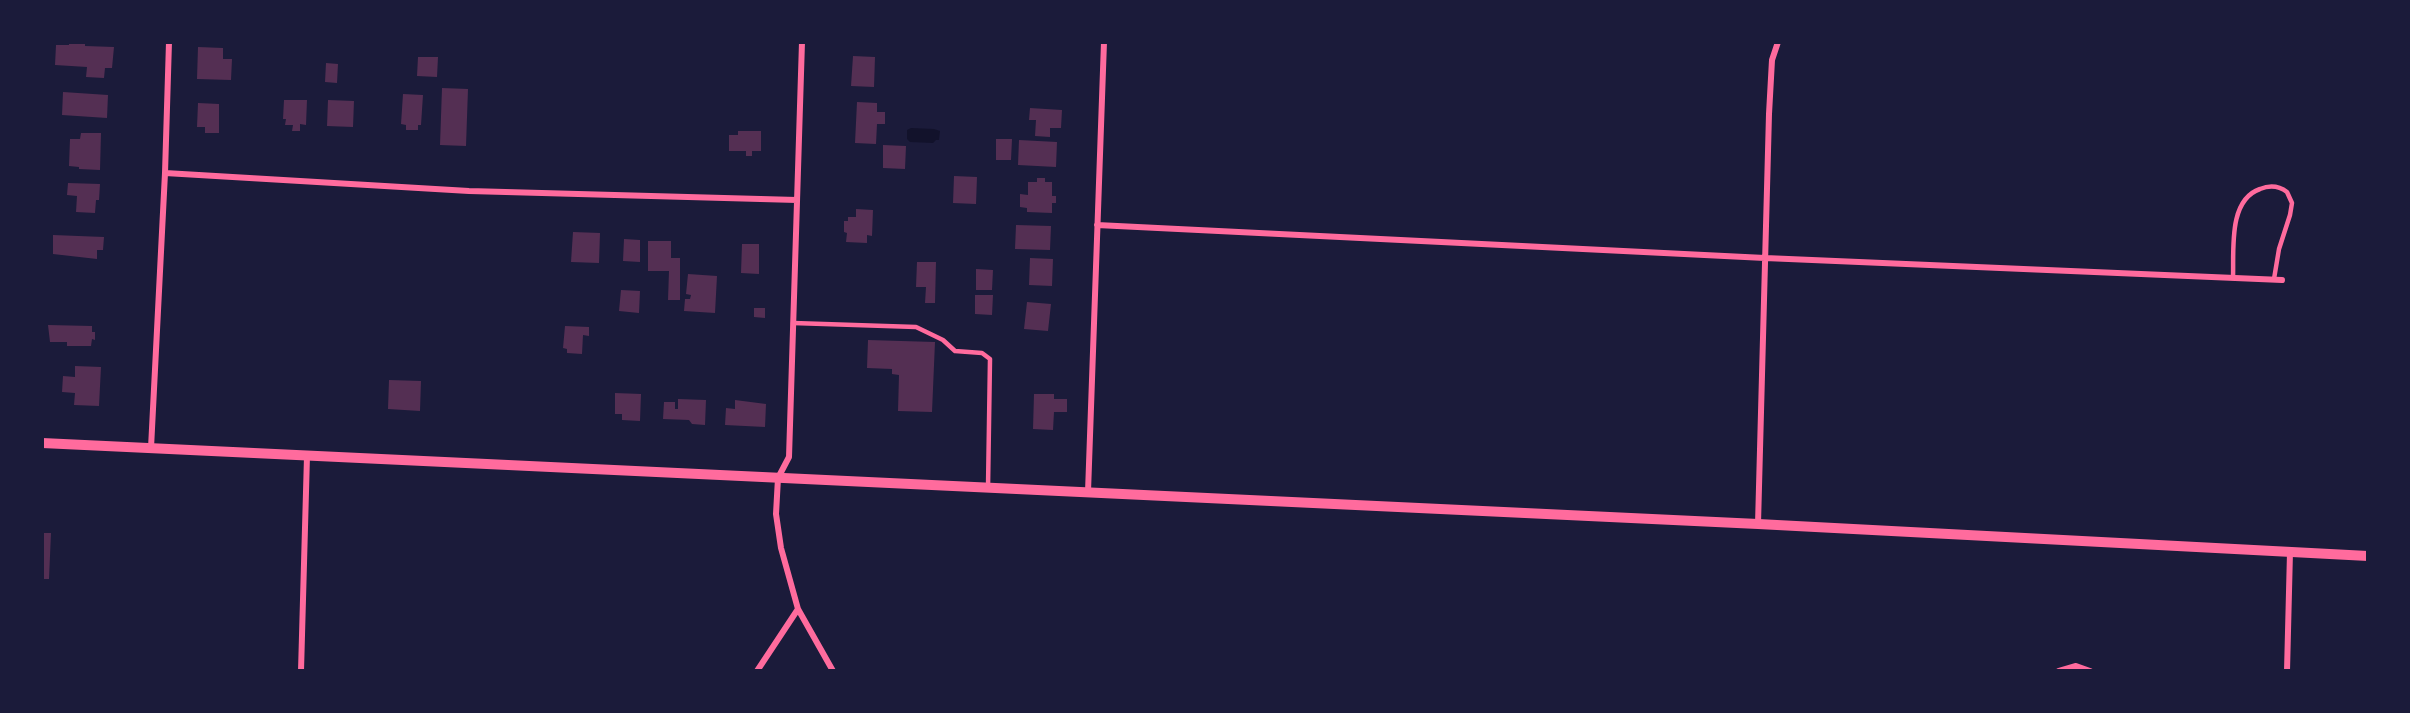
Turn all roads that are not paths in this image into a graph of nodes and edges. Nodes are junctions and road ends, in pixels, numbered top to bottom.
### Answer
1 (169, 42) edge
2 (802, 42) edge
3 (1104, 42) edge
4 (1778, 42) edge
5 (165, 173) junction
6 (797, 200) junction
7 (1097, 225) junction
8 (1765, 258) junction
9 (2233, 278) junction
10 (2274, 279) junction
11 (2282, 280) dead end
12 (793, 323) junction
13 (42, 443) edge
14 (151, 448) junction
15 (307, 456) junction
16 (778, 478) junction
17 (988, 488) junction
18 (1088, 492) junction
19 (1758, 524) junction
20 (2290, 552) junction
21 (2368, 556) edge
22 (798, 609) junction
23 (301, 671) edge
24 (758, 671) edge
25 (833, 671) edge
26 (2059, 671) edge
27 (2090, 671) edge
28 (2286, 671) edge

1 - 5 street
2 - 6 street
3 - 7 street
4 - 8 street
5 - 6 street
5 - 14 street
6 - 12 street
7 - 8 street
7 - 18 street
8 - 9 street
8 - 19 street
9 - 10 street
9 - 10 lane
10 - 11 street
12 - 16 street
12 - 17 lane
13 - 14 street
14 - 15 street
15 - 16 street
15 - 23 street
16 - 17 street
16 - 22 street
17 - 18 street
18 - 19 street
19 - 20 street
20 - 21 street
20 - 28 street
22 - 24 street
22 - 25 street
26 - 27 street

